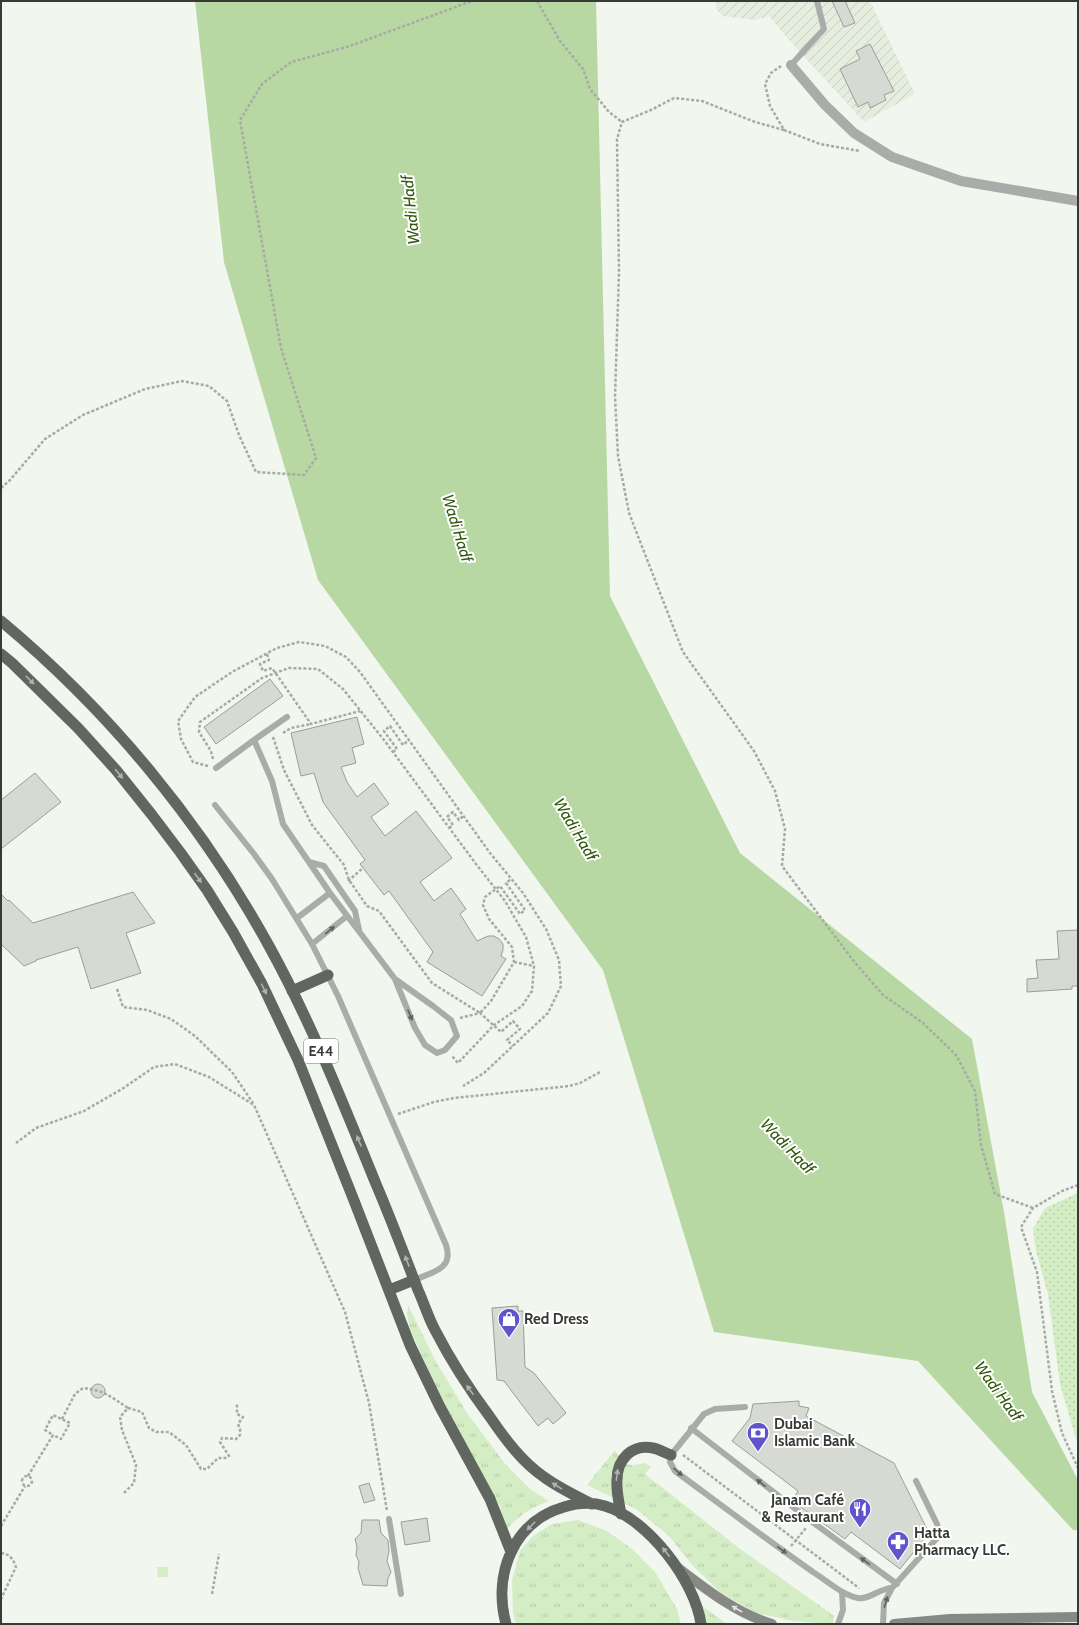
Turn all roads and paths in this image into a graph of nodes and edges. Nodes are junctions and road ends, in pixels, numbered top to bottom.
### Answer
1 (472, 1) edge
2 (537, 1) edge
3 (817, 1) edge
4 (791, 65) junction
5 (622, 122) junction
6 (784, 130) junction
7 (863, 152) dead end
8 (1078, 202) edge
9 (1, 488) edge
10 (1, 621) edge
11 (1, 654) edge
12 (267, 654) junction
13 (275, 673) junction
14 (360, 711) junction
15 (287, 717) dead end
16 (311, 724) junction
17 (270, 729) junction
18 (274, 739) junction
19 (254, 740) junction
20 (409, 740) junction
21 (394, 752) junction
22 (216, 768) junction
23 (215, 806) dead end
24 (463, 816) junction
25 (449, 828) junction
26 (309, 862) junction
27 (363, 868) dead end
28 (511, 879) junction
29 (349, 880) junction
30 (340, 888) junction
31 (495, 889) junction
32 (330, 893) junction
33 (347, 916) junction
34 (297, 918) junction
35 (359, 931) junction
36 (312, 944) junction
37 (514, 962) junction
38 (534, 966) junction
39 (328, 975) junction
40 (394, 979) junction
41 (117, 989) dead end
42 (292, 991) junction
43 (480, 1013) junction
44 (451, 1020) junction
45 (494, 1025) junction
46 (513, 1046) junction
47 (446, 1050) junction
48 (600, 1072) dead end
49 (463, 1086) dead end
50 (254, 1105) junction
51 (390, 1117) junction
52 (16, 1143) dead end
53 (1078, 1185) edge
54 (1033, 1208) junction
55 (414, 1280) junction
56 (389, 1290) junction
57 (237, 1404) dead end
58 (745, 1407) dead end
59 (128, 1408) junction
60 (62, 1419) junction
61 (691, 1428) junction
62 (53, 1435) junction
63 (671, 1461) junction
64 (1078, 1468) edge
65 (28, 1476) junction
66 (916, 1481) dead end
67 (25, 1486) junction
68 (124, 1493) dead end
69 (592, 1504) junction
70 (621, 1514) junction
71 (389, 1519) joint
72 (811, 1521) junction
73 (1, 1526) edge
74 (796, 1541) junction
75 (511, 1552) junction
76 (1, 1553) edge
77 (786, 1553) junction
78 (219, 1554) dead end
79 (676, 1566) junction
80 (894, 1586) junction
81 (842, 1592) junction
82 (212, 1594) dead end
83 (401, 1594) dead end
84 (869, 1596) junction
85 (1, 1599) edge
86 (1078, 1617) edge
87 (506, 1624) edge
88 (701, 1624) edge
89 (772, 1624) edge
90 (838, 1624) edge
91 (883, 1624) edge
92 (894, 1624) edge

1 - 9 path
2 - 5 path
3 - 4 lane
4 - 6 path
4 - 8 street
5 - 6 path
5 - 54 path
6 - 7 path
10 - 42 highway, E44
11 -> 56 highway, E44
12 - 13 path
12 - 20 path
12 - 22 path
13 - 14 path
13 - 16 path
13 - 22 path
14 - 16 path
14 - 21 path
15 - 17 lane
16 - 18 path
17 - 18 path
17 - 19 lane
18 - 29 path
19 - 22 lane
19 - 26 lane
20 - 21 path
20 - 24 path
21 - 25 path
23 - 34 lane
24 - 25 path
24 - 28 path
25 - 31 path
26 - 30 lane
26 - 32 lane
27 - 29 path
28 - 31 path
28 - 46 path
29 - 30 path
29 - 43 path
30 - 35 lane
31 - 37 path
31 - 38 path
32 - 33 lane
32 - 34 lane
33 - 35 lane
36 -> 33 lane
34 - 36 lane
35 - 40 lane
36 - 39 lane
37 - 38 path
37 - 43 path
38 - 45 path
39 - 42 highway
39 - 51 lane
40 - 44 lane
40 -> 47 lane
41 - 50 path
55 -> 42 highway, E44
43 - 44 path
43 - 45 path
44 - 47 lane
45 - 46 path
45 - 47 path
46 - 49 path
48 - 51 path
50 - 52 path
50 - 71 path
51 - 55 lane
53 - 54 path
54 - 64 path
55 - 56 highway
69 -> 55 highway, E44
56 - 75 highway, E44
57 - 59 path
58 - 61 lane
59 - 60 path
59 - 68 path
60 - 62 path
60 - 62 path
61 - 63 lane
72 -> 61 lane
62 - 65 path
70 -> 63 highway
63 - 74 path
63 -> 77 lane
65 - 67 path
65 - 67 path
66 - 80 lane
67 - 73 path
69 - 70 highway
69 -> 75 highway
79 -> 70 highway
71 - 83 lane
72 - 74 path
80 -> 72 lane
74 - 77 path
74 - 84 path
75 - 87 highway
76 - 85 path
77 - 81 lane
78 - 82 path
79 - 88 highway
89 -> 79 main road
80 - 84 lane
91 -> 80 lane
81 - 84 lane
81 - 90 lane
86 - 92 main road

